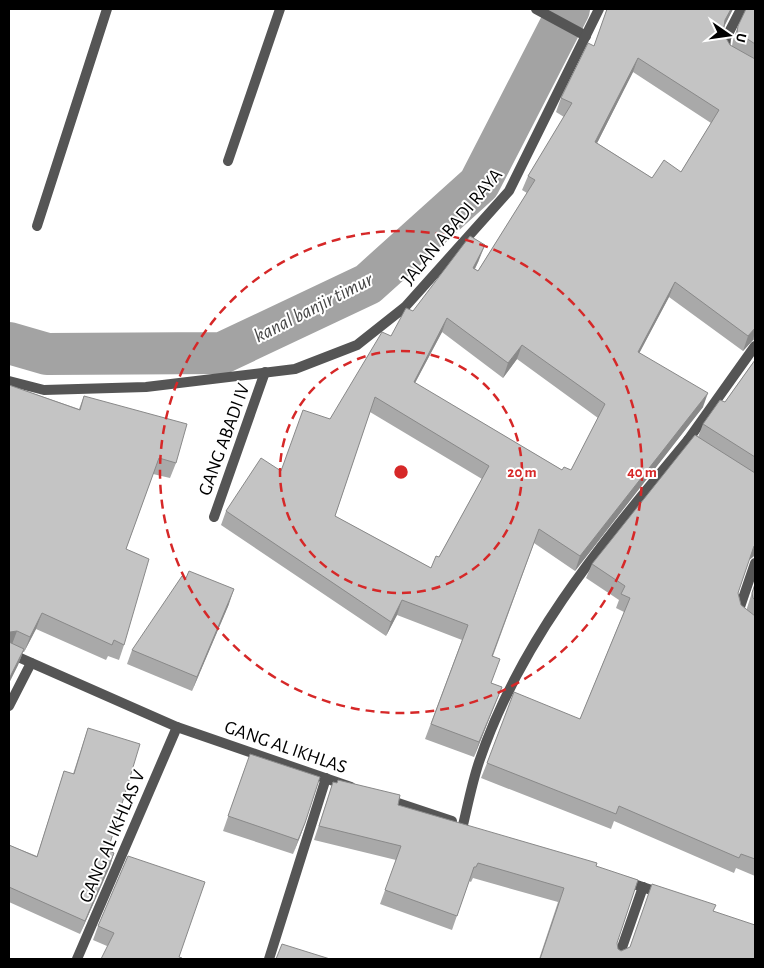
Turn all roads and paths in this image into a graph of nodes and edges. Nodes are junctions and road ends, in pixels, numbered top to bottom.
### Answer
1 (107, 9) edge
2 (280, 9) edge
3 (536, 9) edge
4 (600, 9) edge
5 (740, 9) edge
6 (586, 36) junction
7 (738, 59) edge
8 (228, 161) dead end
9 (37, 226) dead end
10 (755, 346) edge
11 (266, 372) junction
12 (9, 381) edge
13 (688, 440) junction
14 (702, 450) edge
15 (214, 517) dead end
16 (755, 563) edge
17 (755, 626) edge
18 (9, 653) edge
19 (31, 663) junction
20 (9, 706) edge
21 (177, 727) junction
22 (326, 778) junction
23 (616, 878) edge
24 (643, 887) junction
25 (671, 897) edge
26 (77, 959) edge
27 (268, 959) edge
28 (618, 959) edge

1 - 9 street
2 - 8 street
3 - 6 street
4 - 6 street, JALAN ABADI RAYA
5 - 7 street
6 - 11 street, JALAN ABADI RAYA
10 - 13 street
11 - 12 street, JALAN ABADI RAYA
11 - 15 street, GANG ABADI IV
13 - 14 street
13 - 22 street, GANG AL IKHLAS
16 - 17 street
18 - 19 street, GANG AL IKHLAS
19 - 20 street
19 - 21 street, GANG AL IKHLAS
21 - 22 street, GANG AL IKHLAS
21 - 26 street, GANG AL IKHLAS V
22 - 27 street
23 - 24 street
24 - 25 street
24 - 28 street

